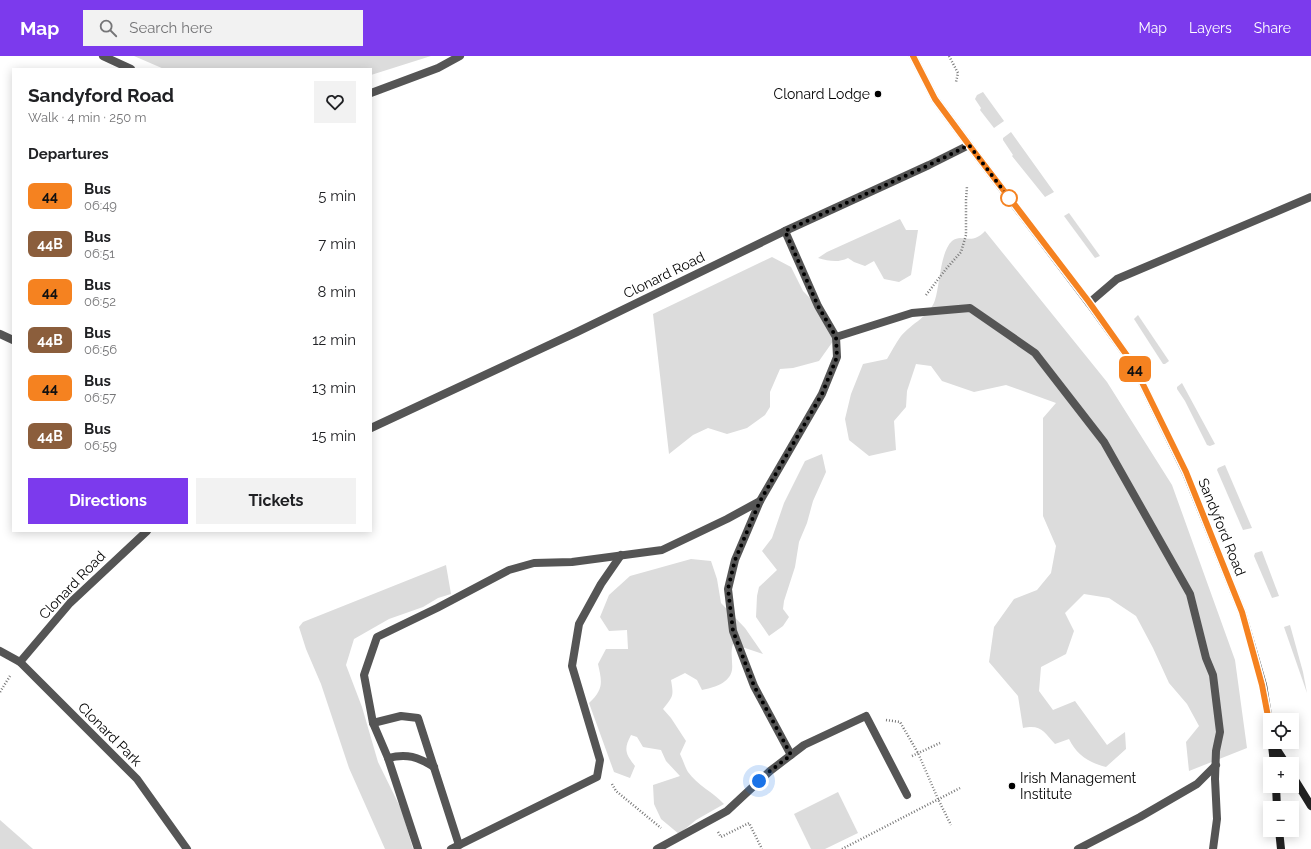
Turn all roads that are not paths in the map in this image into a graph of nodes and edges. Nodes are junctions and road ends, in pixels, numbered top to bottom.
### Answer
1 (104, 56) edge
2 (460, 56) edge
3 (913, 56) edge
4 (129, 68) edge
5 (372, 93) edge
6 (969, 145) junction
7 (1311, 197) edge
8 (785, 231) junction
9 (1089, 302) junction
10 (0, 334) edge
11 (836, 337) junction
12 (12, 340) edge
13 (372, 428) edge
14 (760, 501) junction
15 (146, 532) edge
16 (621, 555) junction
17 (0, 652) edge
18 (20, 662) junction
19 (1267, 713) edge
20 (373, 723) junction
21 (791, 755) junction
22 (388, 758) junction
23 (1216, 765) junction
24 (434, 767) junction
25 (1299, 786) edge
26 (907, 795) dead end
27 (1311, 806) edge
28 (1278, 837) edge
29 (1280, 837) edge
30 (459, 845) junction
31 (187, 849) edge
32 (418, 849) edge
33 (451, 849) edge
34 (657, 849) edge
35 (1078, 849) edge
36 (1213, 849) edge
37 (1276, 849) edge
38 (1281, 849) edge

1 - 4 street
2 - 5 street
3 - 6 main road, Sandyford Road
6 - 8 street, Clonard Road
6 - 9 main road, Sandyford Road
7 - 9 street
8 - 11 street
8 - 13 street, Clonard Road
9 - 19 main road, Sandyford Road
10 - 12 street
11 - 14 street
11 - 23 street
14 - 16 street
14 - 21 street
15 - 18 street, Clonard Road
16 - 20 street
16 - 30 street
17 - 18 street, Clonard Park
18 - 31 street, Clonard Park
20 - 22 street
20 - 24 street
21 - 26 street
21 - 34 street
22 - 24 street
22 - 32 street
23 - 35 street
23 - 36 street
24 - 30 street
25 - 27 main road
28 - 37 main road
29 - 38 main road
30 - 33 street

